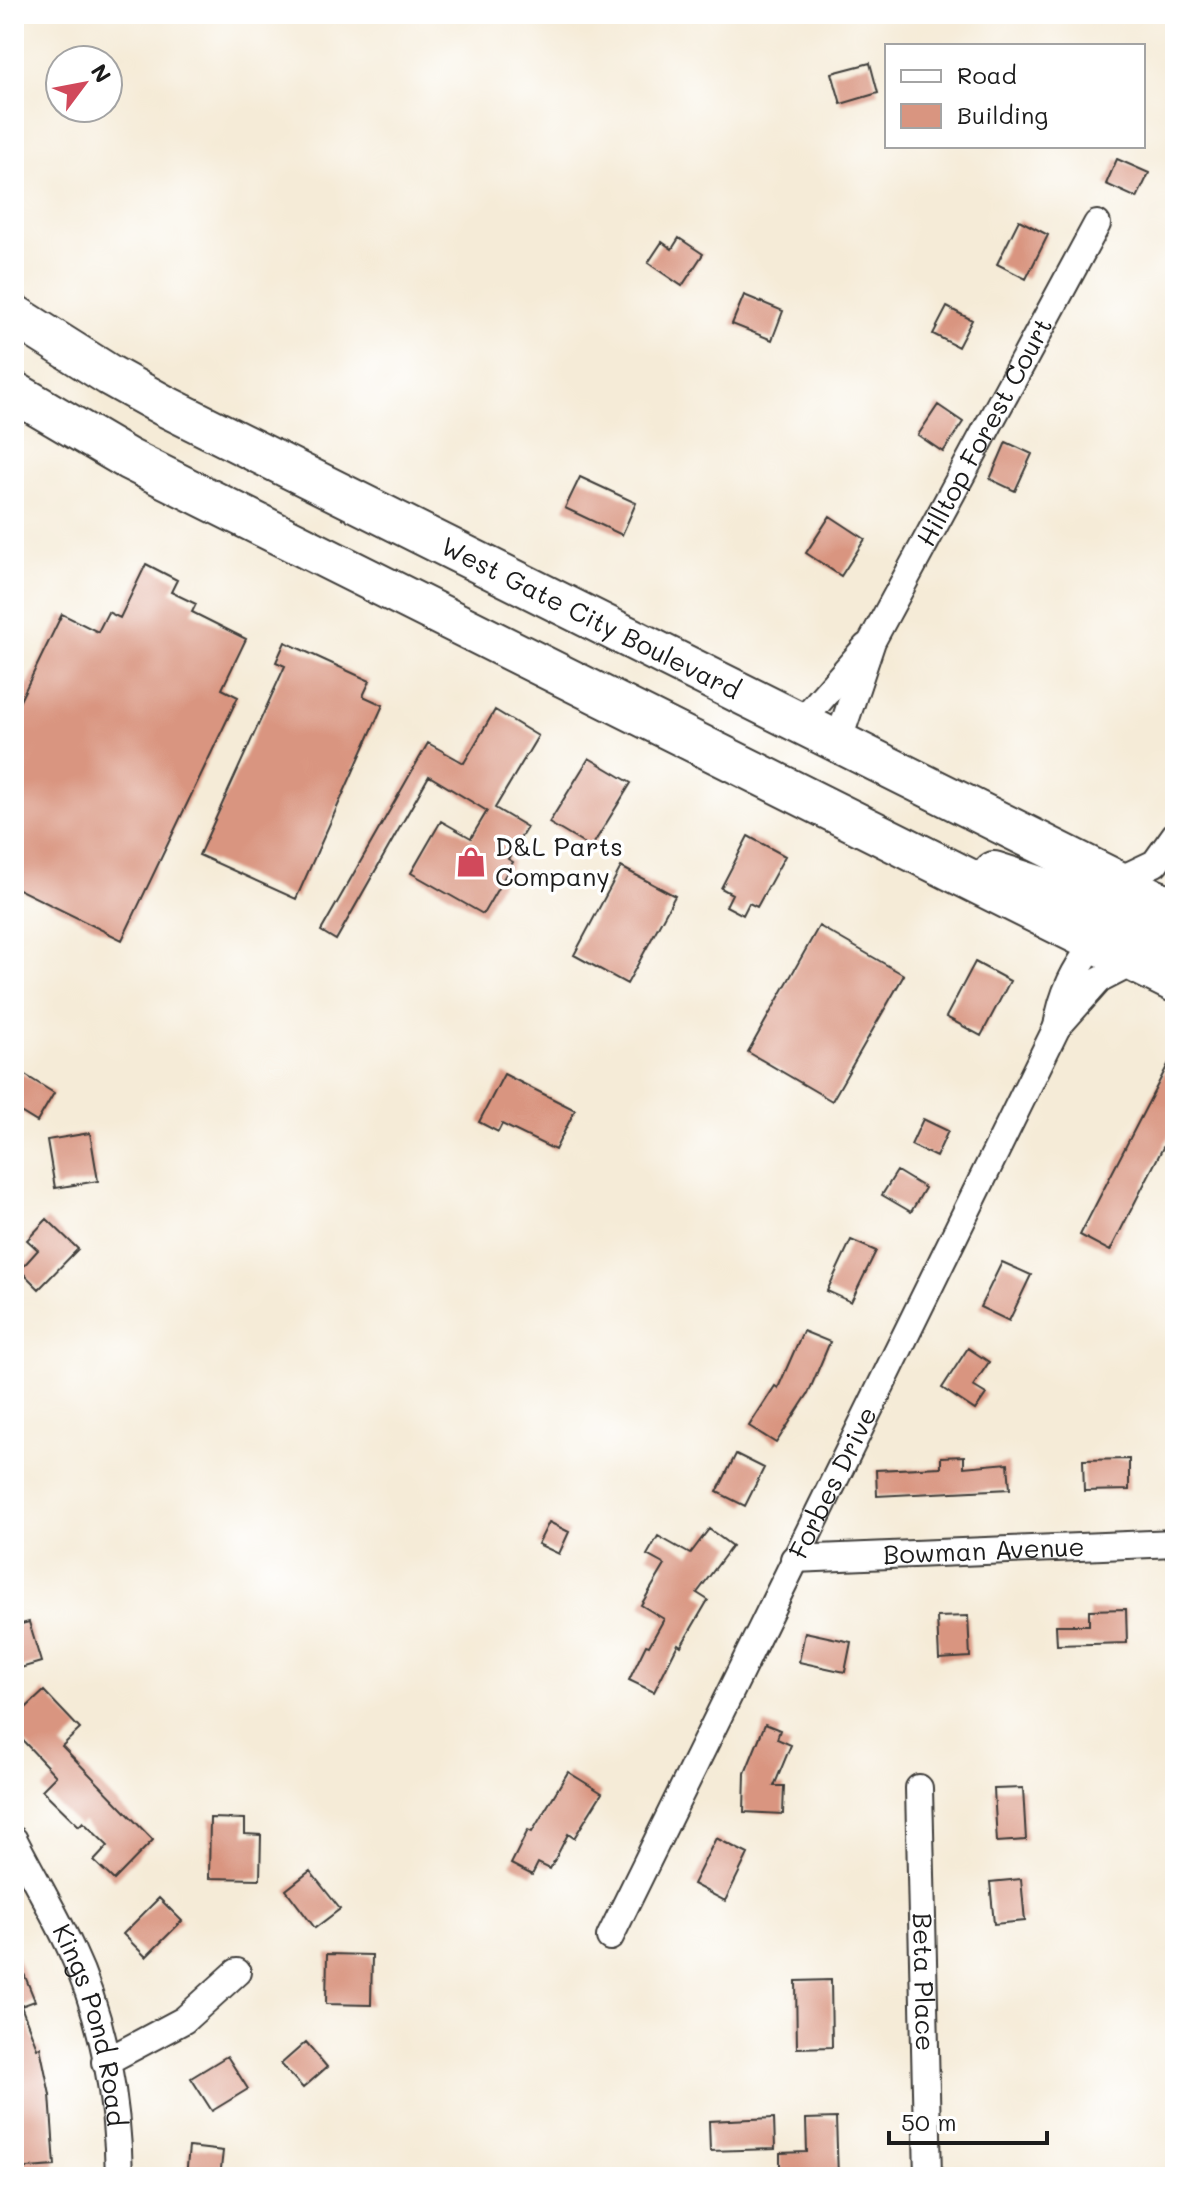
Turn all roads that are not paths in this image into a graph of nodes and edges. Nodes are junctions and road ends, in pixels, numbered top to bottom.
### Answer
1 (1097, 224) dead end
2 (14, 315) edge
3 (14, 392) edge
4 (872, 641) junction
5 (800, 723) junction
6 (838, 742) junction
7 (1175, 835) edge
8 (905, 847) junction
9 (1117, 881) junction
10 (1169, 898) edge
11 (1095, 942) junction
12 (1175, 946) edge
13 (1134, 962) junction
14 (1175, 982) edge
15 (1057, 1027) junction
16 (1175, 1543) edge
17 (794, 1559) junction
18 (919, 1788) dead end
19 (14, 1840) edge
20 (610, 1937) dead end
21 (237, 1972) dead end
22 (105, 2062) junction
23 (119, 2177) edge
24 (928, 2177) edge

1 - 4 street, Hilltop Forest Court
2 - 5 main road, West Gate City Boulevard
3 - 8 main road
4 - 5 street, Hilltop Forest Court
4 - 6 street, Hilltop Forest Court
5 - 6 main road, West Gate City Boulevard
6 - 9 main road, West Gate City Boulevard
7 - 9 street
8 - 10 main road
8 - 11 main road
9 - 10 main road, West Gate City Boulevard
11 - 12 main road
11 - 13 main road
11 - 15 street, Forbes Drive
13 - 14 main road
13 - 15 street, Forbes Drive
15 - 17 street, Forbes Drive
16 - 17 street, Bowman Avenue
17 - 20 street, Forbes Drive
18 - 24 street, Beta Place
19 - 22 street, Kings Pond Road
21 - 22 street
22 - 23 street, Kings Pond Road

